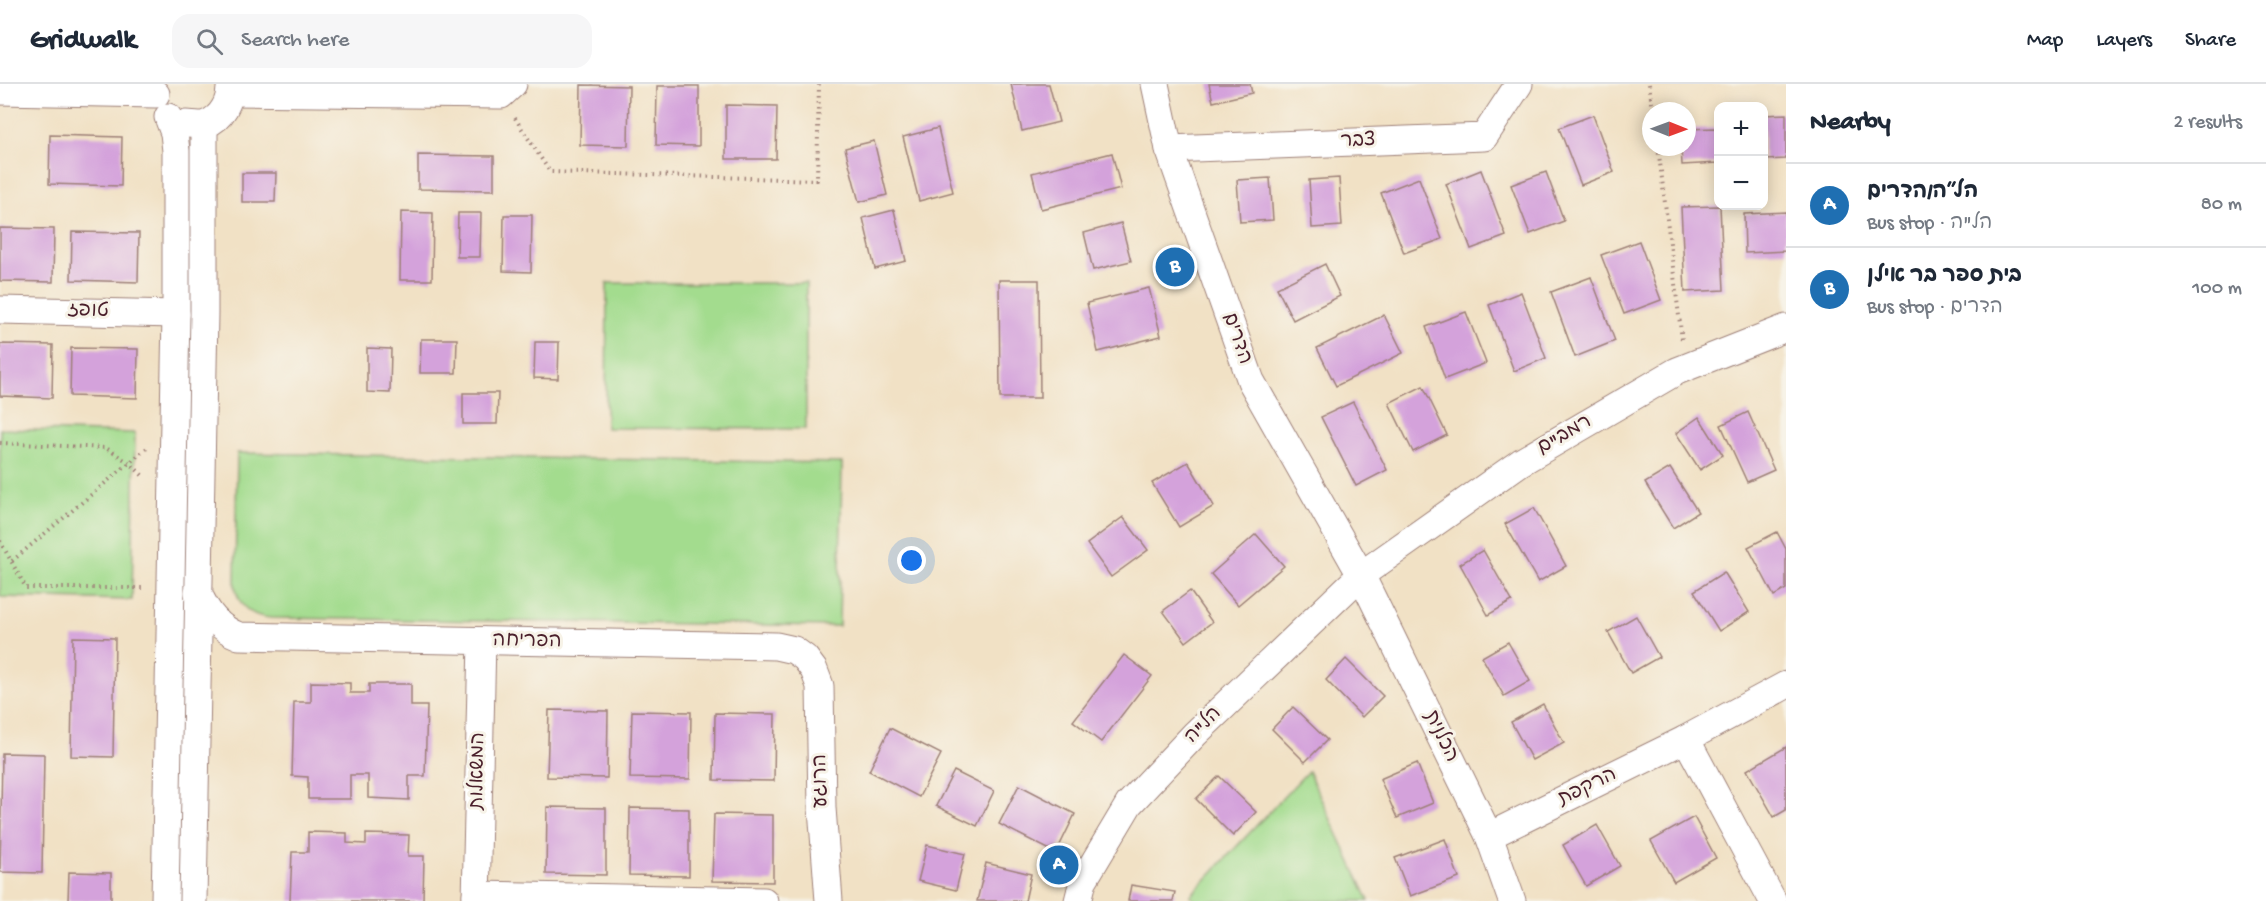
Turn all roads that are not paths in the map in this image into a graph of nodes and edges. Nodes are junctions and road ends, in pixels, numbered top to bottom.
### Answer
1 (1155, 84) edge
2 (1519, 84) edge
3 (230, 88) edge
4 (507, 89) edge
5 (0, 91) edge
6 (160, 98) edge
7 (204, 125) junction
8 (1169, 149) junction
9 (0, 310) edge
10 (176, 314) junction
11 (1786, 328) edge
12 (1361, 575) junction
13 (198, 592) junction
14 (239, 636) junction
15 (482, 641) junction
16 (810, 663) joint
17 (197, 678) junction
18 (1786, 685) edge
19 (1686, 739) junction
20 (1489, 836) junction
21 (476, 898) edge
22 (165, 901) edge
23 (193, 901) edge
24 (764, 901) edge
25 (829, 901) edge
26 (1078, 901) edge
27 (1512, 901) edge
28 (1773, 901) edge

1 - 8 street, הדרים
2 - 8 street, צבר
3 - 4 street
3 - 7 street
5 - 6 street
6 - 7 street
6 - 10 street
7 - 13 street
8 - 12 street, הדרים
9 - 10 street, טופז
10 - 22 street
11 - 12 street, רמב"ם
12 - 20 street, הכלנית
12 - 26 street, הל"ה
13 - 14 street
13 - 17 street
14 - 15 street, הפריחה
14 - 17 street
15 - 16 street, הפריחה
15 - 21 street, המשאלות
16 - 25 street, הרוגע
17 - 23 street
18 - 19 street, הרקפת
19 - 20 street, הרקפת
19 - 28 street
20 - 27 street, הכלנית
21 - 24 street

